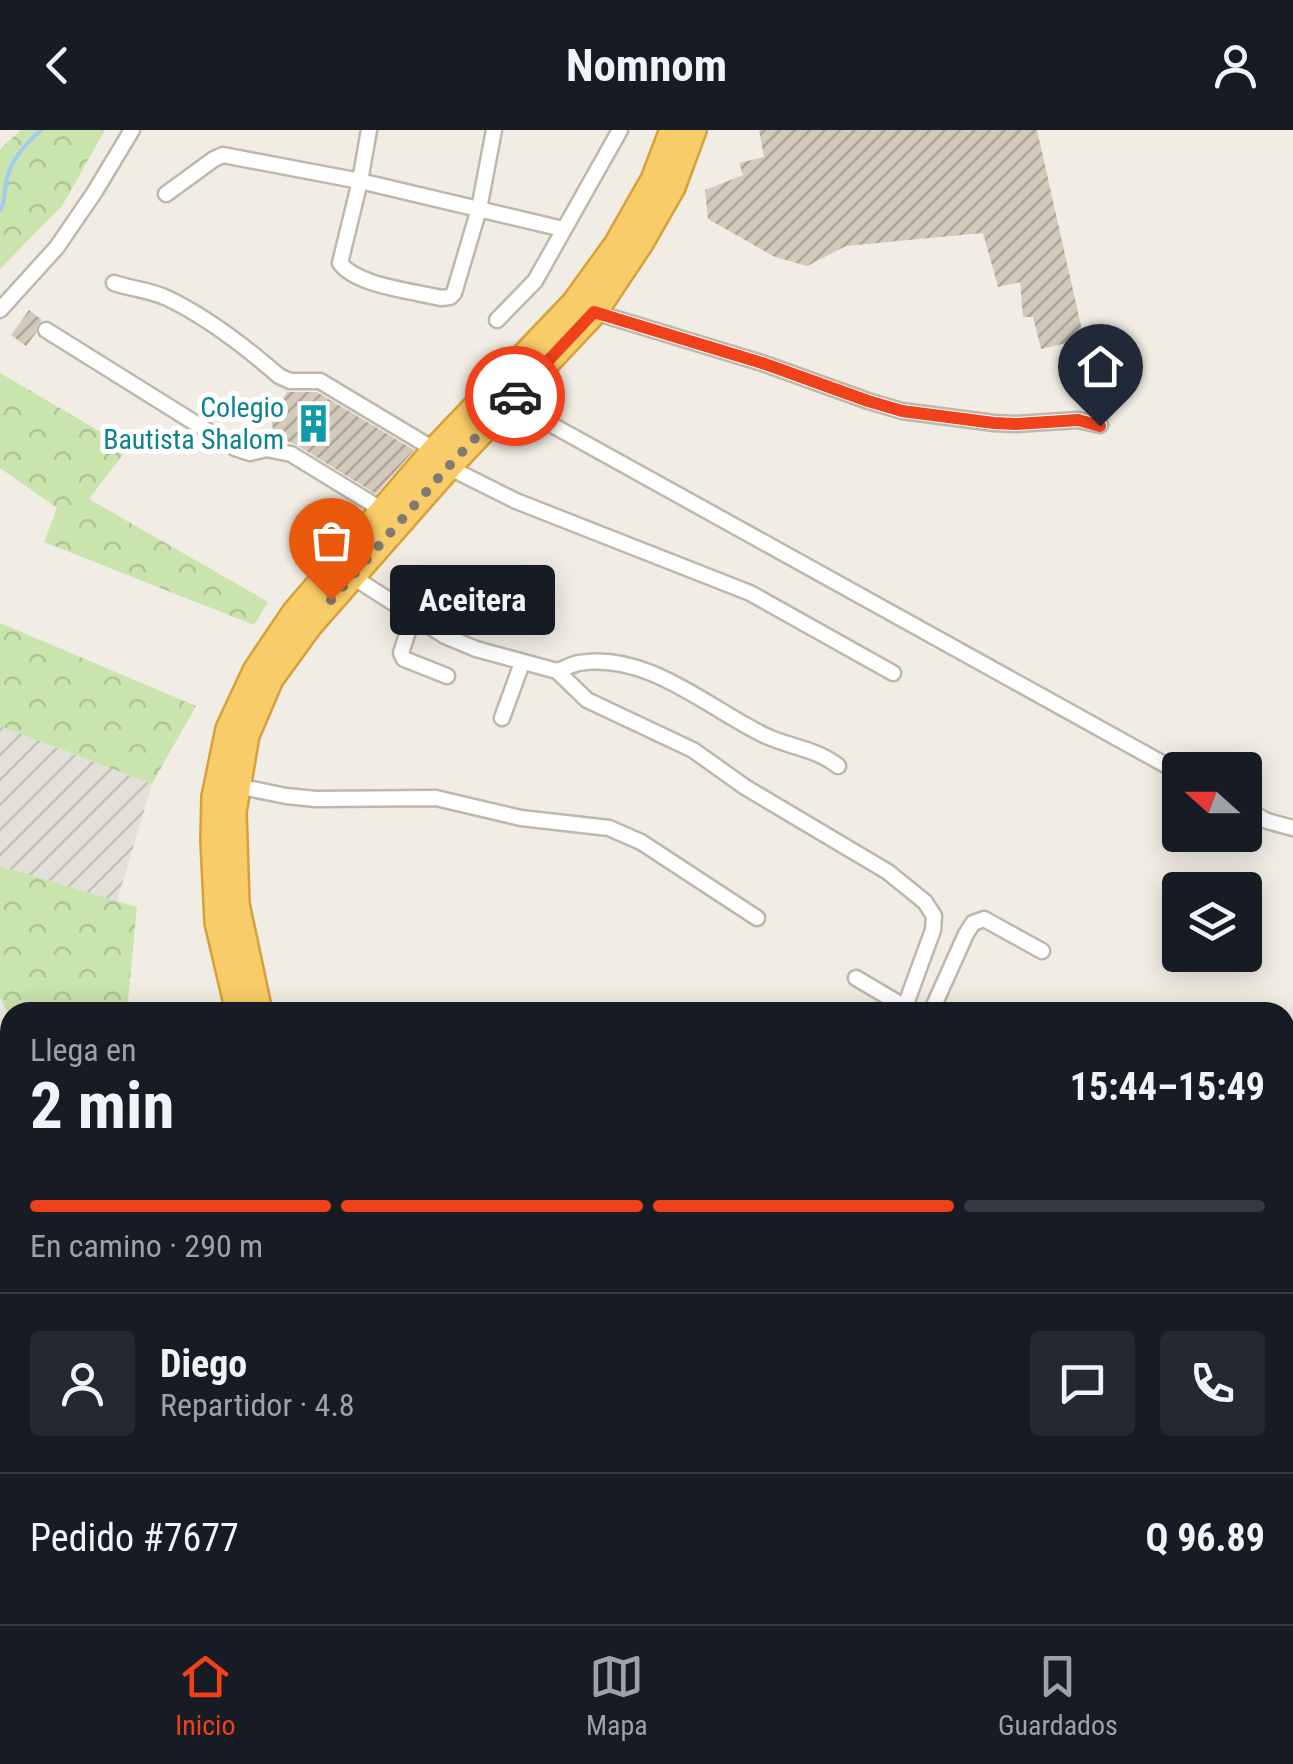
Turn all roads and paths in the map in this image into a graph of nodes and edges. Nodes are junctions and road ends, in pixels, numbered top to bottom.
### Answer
1 (132, 130) edge
2 (369, 130) edge
3 (494, 130) edge
4 (601, 130) edge
5 (673, 130) edge
6 (692, 130) edge
7 (620, 132) edge
8 (360, 181) junction
9 (166, 194) dead end
10 (480, 209) junction
11 (563, 229) junction
12 (114, 283) dead end
13 (0, 310) edge
14 (594, 312) junction
15 (497, 320) dead end
16 (46, 330) dead end
17 (508, 403) junction
18 (1100, 426) dead end
19 (442, 459) junction
20 (384, 512) junction
21 (353, 577) junction
22 (413, 616) junction
23 (522, 663) junction
24 (557, 671) junction
25 (893, 672) dead end
26 (447, 676) dead end
27 (502, 718) dead end
28 (1162, 763) edge
29 (838, 766) dead end
30 (237, 786) junction
31 (1262, 818) edge
32 (1293, 828) edge
33 (757, 918) dead end
34 (1042, 951) dead end
35 (856, 978) dead end
36 (237, 1002) edge
37 (256, 1002) edge
38 (892, 1002) edge
39 (907, 1002) edge
40 (935, 1002) edge

1 - 13 street
2 - 8 street
3 - 10 street
4 - 7 street
5 - 19 highway
6 - 14 highway
7 - 11 street
8 - 9 street
8 - 10 street
8 - 10 street
10 - 11 street
11 - 15 street
12 - 19 street
14 - 17 highway
14 - 18 street
16 - 20 street
17 - 19 highway
17 - 28 street
19 - 20 highway
19 - 21 highway
19 - 25 street
20 - 36 highway
21 - 22 street
21 - 30 highway
22 - 23 street
22 - 26 street
23 - 24 street
23 - 27 street
24 - 29 street
24 - 39 street
30 - 33 street
30 - 37 highway
31 - 32 street
34 - 40 street
35 - 38 street

